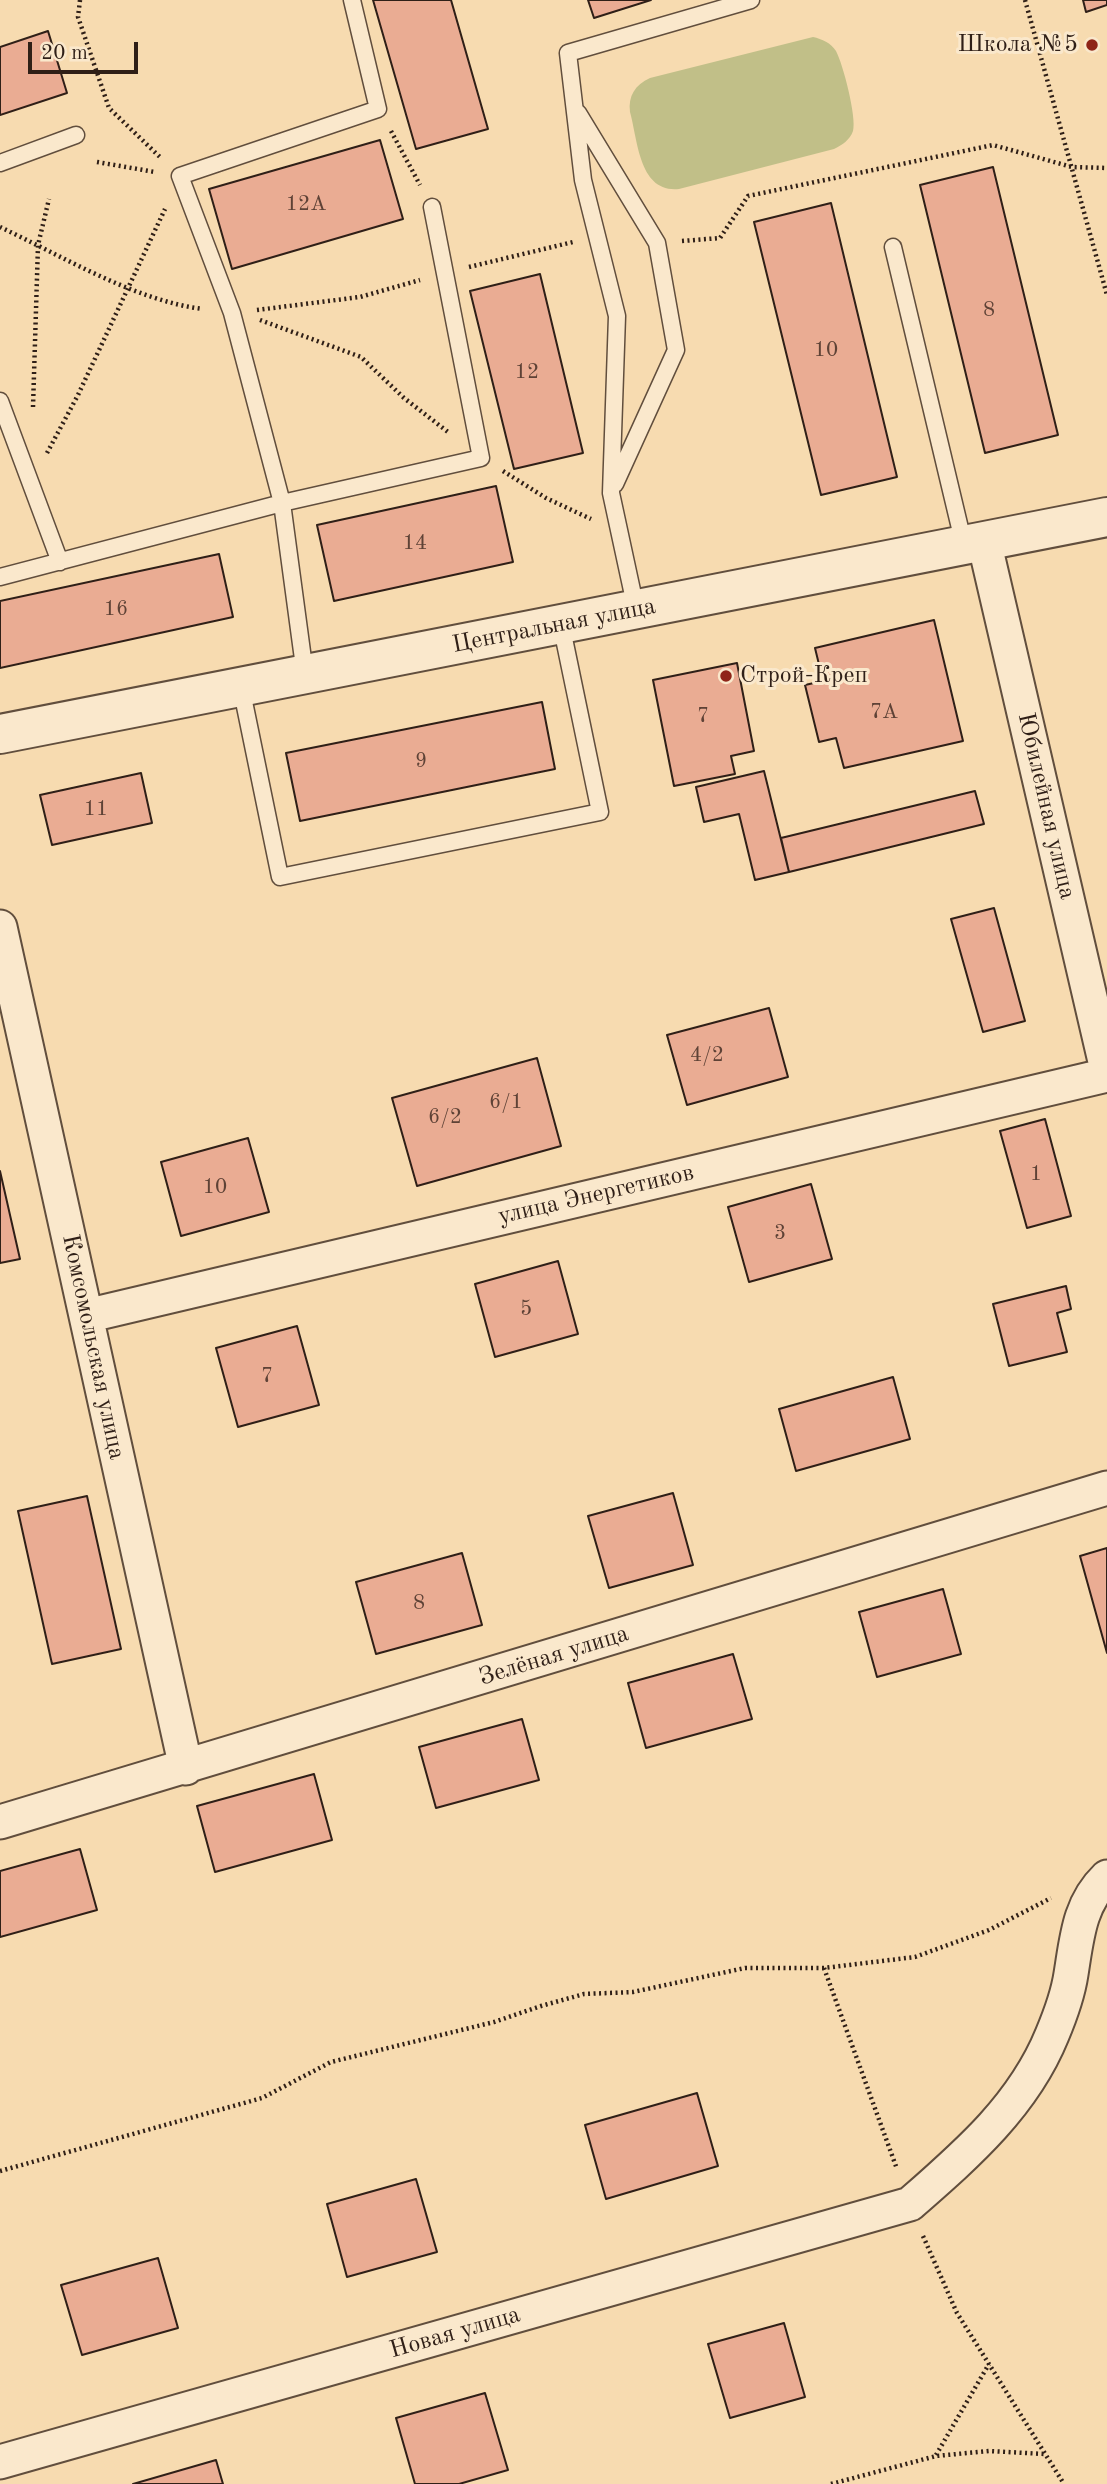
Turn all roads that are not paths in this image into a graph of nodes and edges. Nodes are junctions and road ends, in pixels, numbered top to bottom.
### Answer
1 (352, 0) edge
2 (751, 0) edge
3 (574, 107) junction
4 (76, 135) dead end
5 (0, 163) edge
6 (432, 206) road end
7 (893, 247) dead end
8 (0, 401) edge
9 (611, 493) junction
10 (282, 503) junction
11 (1107, 517) edge
12 (974, 543) junction
13 (60, 562) junction
14 (0, 577) edge
15 (636, 609) junction
16 (561, 624) junction
17 (305, 674) junction
18 (241, 687) junction
19 (0, 734) edge
20 (0, 927) edge
21 (1107, 1073) edge
22 (86, 1316) junction
23 (1107, 1488) edge
24 (186, 1768) junction
25 (0, 1822) edge
26 (1107, 1877) edge
27 (0, 2462) edge

1 - 10 lane
2 - 3 lane
3 - 9 lane
3 - 9 lane
4 - 5 lane
6 - 10 lane
7 - 12 lane
8 - 13 lane
9 - 15 lane
10 - 13 lane
10 - 17 lane
11 - 12 street, Центральная улица
12 - 15 street, Центральная улица
12 - 21 street, Юбилейная улица
13 - 14 lane
15 - 16 street, Центральная улица
16 - 17 street, Центральная улица
16 - 18 lane
17 - 18 street, Центральная улица
18 - 19 street, Центральная улица
20 - 22 street, Комсомольская улица
21 - 22 street, улица Энергетиков
22 - 24 street, Комсомольская улица
23 - 24 street, Зелёная улица
24 - 25 street, Зелёная улица
26 - 27 street, Новая улица

